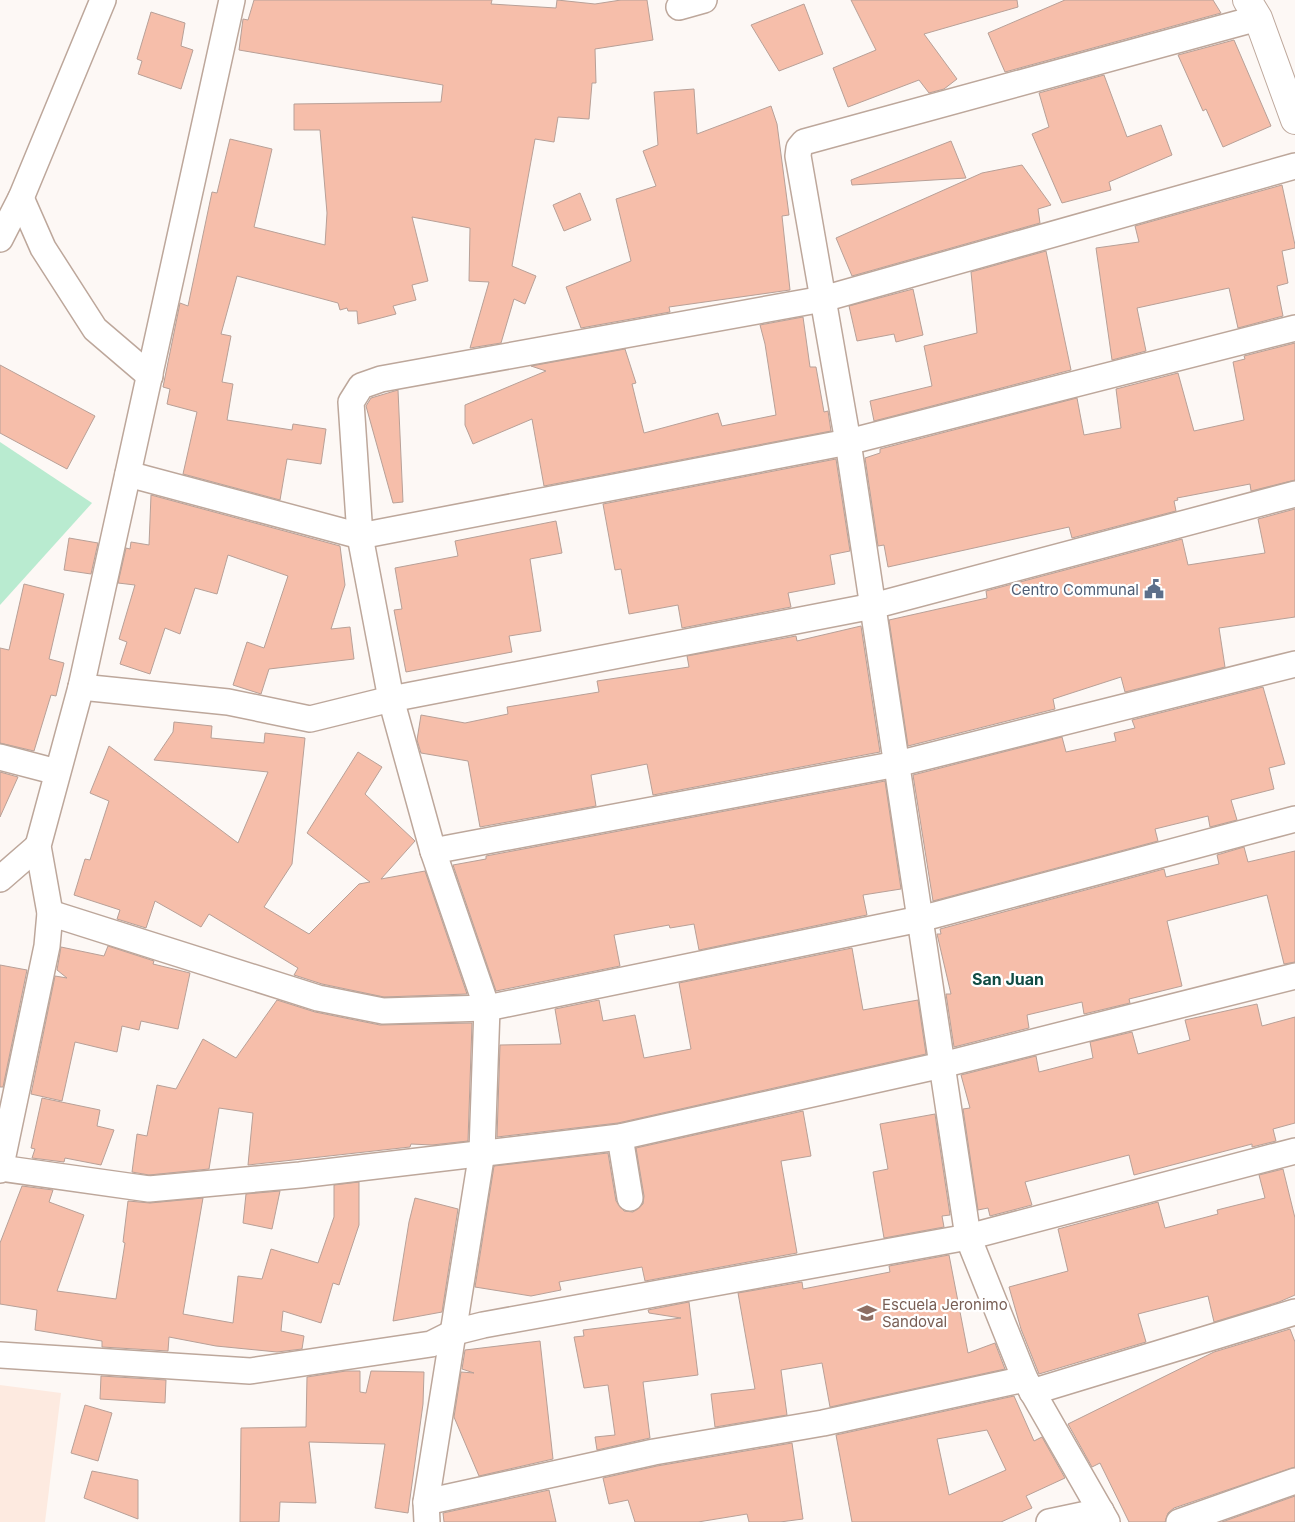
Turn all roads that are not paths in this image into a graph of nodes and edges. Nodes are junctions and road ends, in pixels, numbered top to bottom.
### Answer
1 (103, 0) edge
2 (232, 0) edge
3 (704, 0) edge
4 (679, 7) dead end
5 (1252, 9) edge
6 (1295, 120) edge
7 (1295, 166) edge
8 (21, 198) junction
9 (0, 239) edge
10 (823, 299) junction
11 (1295, 328) edge
12 (150, 376) junction
13 (848, 442) junction
14 (128, 474) junction
15 (1295, 494) edge
16 (360, 536) junction
17 (873, 606) junction
18 (1295, 664) edge
19 (81, 687) junction
20 (391, 699) junction
21 (0, 757) edge
22 (897, 764) junction
23 (57, 772) junction
24 (1295, 819) edge
25 (38, 846) junction
26 (433, 851) junction
27 (0, 879) edge
28 (50, 913) junction
29 (920, 919) junction
30 (1295, 976) edge
31 (487, 1008) junction
32 (942, 1065) junction
33 (620, 1137) junction
34 (1295, 1151) edge
35 (482, 1152) junction
36 (0, 1168) edge
37 (630, 1198) dead end
38 (968, 1237) junction
39 (1295, 1312) edge
40 (455, 1332) junction
41 (0, 1355) edge
42 (1028, 1386) junction
43 (1295, 1481) edge
44 (427, 1512) edge
45 (1104, 1516) edge
46 (1049, 1522) edge
47 (1179, 1522) edge

1 - 8 street
2 - 12 street
3 - 4 street
5 - 6 street
5 - 10 street
7 - 10 street
8 - 9 street
8 - 12 street
10 - 13 street
10 - 16 street
11 - 13 street
12 - 14 street
13 - 16 street
13 - 17 street
14 - 16 street
14 - 19 street
15 - 17 street
16 - 20 street
17 - 20 street
17 - 22 street
18 - 22 street
19 - 20 street
19 - 23 street
20 - 26 street
21 - 23 street
22 - 26 street
22 - 29 street
23 - 25 street
24 - 29 street
25 - 27 street
25 - 28 street
26 - 31 street
28 - 31 street
28 - 36 street
29 - 31 street
29 - 32 street
30 - 32 street
31 - 35 street
32 - 33 street
32 - 38 street
33 - 35 street
33 - 37 street
34 - 38 street
35 - 36 street
35 - 40 street
38 - 40 street
38 - 42 street
39 - 42 street
40 - 41 street
40 - 44 street
42 - 44 street
42 - 45 street
43 - 47 street
45 - 46 street

